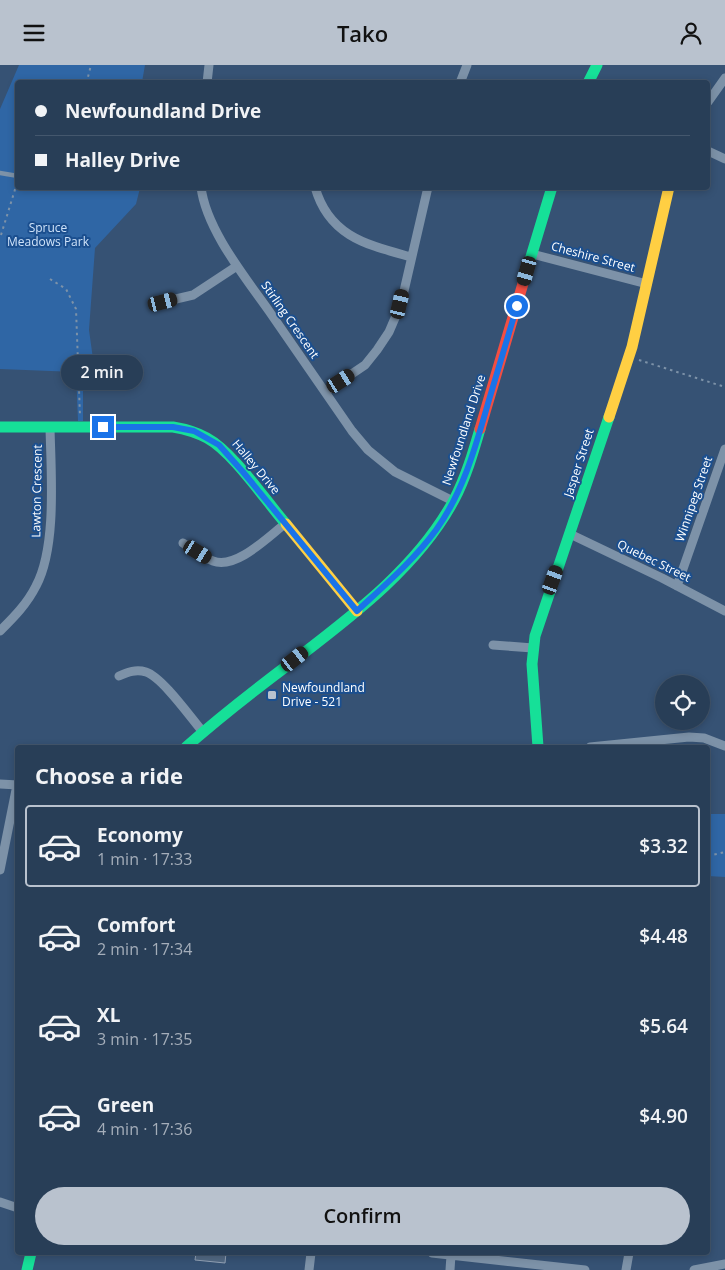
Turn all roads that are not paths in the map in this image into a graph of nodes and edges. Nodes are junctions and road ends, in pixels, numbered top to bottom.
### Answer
1 (209, 65) edge
2 (467, 65) edge
3 (597, 65) edge
4 (725, 78) edge
5 (207, 80) edge
6 (461, 80) edge
7 (590, 80) edge
8 (710, 99) edge
9 (710, 152) edge
10 (725, 159) edge
11 (0, 173) edge
12 (15, 177) edge
13 (201, 190) edge
14 (316, 190) edge
15 (427, 190) edge
16 (551, 190) edge
17 (668, 190) edge
18 (532, 254) junction
19 (411, 257) junction
20 (237, 266) junction
21 (647, 285) junction
22 (163, 302) dead end
23 (325, 392) junction
24 (0, 427) edge
25 (50, 428) junction
26 (725, 449) edge
27 (453, 501) junction
28 (286, 523) junction
29 (570, 534) junction
30 (183, 543) dead end
31 (677, 585) junction
32 (357, 611) junction
33 (725, 611) edge
34 (0, 631) edge
35 (493, 645) dead end
36 (533, 648) junction
37 (119, 676) dead end
38 (203, 732) junction
39 (188, 745) edge
40 (538, 745) edge
41 (610, 745) edge
42 (725, 746) edge
43 (0, 783) edge
44 (15, 785) edge
45 (15, 795) edge
46 (0, 870) edge
47 (0, 1202) edge
48 (15, 1207) edge
49 (31, 1255) edge
50 (311, 1255) edge
51 (451, 1255) joint
52 (629, 1255) edge
53 (517, 1257) edge
54 (725, 1264) edge
55 (27, 1270) edge
56 (309, 1270) edge
57 (450, 1270) edge
58 (585, 1270) edge
59 (626, 1270) edge
60 (694, 1270) edge

1 - 5 street
2 - 6 street
3 - 7 street
4 - 8 street
9 - 10 street
11 - 12 lane
13 - 20 street, Stirling Crescent
14 - 19 street
15 - 19 street
16 - 18 street, Newfoundland Drive
17 - 21 street, Jasper Street
18 - 21 street, Cheshire Street
18 - 27 street, Newfoundland Drive
19 - 23 street
20 - 22 street
20 - 23 street, Stirling Crescent
21 - 29 street, Jasper Street
23 - 27 street, Stirling Crescent
24 - 25 street, Halley Drive
25 - 28 street, Halley Drive
25 - 34 street, Lawton Crescent
26 - 31 street, Winnipeg Street
27 - 32 street, Newfoundland Drive
28 - 30 street
28 - 32 street, Halley Drive
29 - 31 street, Quebec Street
29 - 36 street, Jasper Street
31 - 33 street, Quebec Street
32 - 38 street, Newfoundland Drive
35 - 36 street
36 - 40 street, Jasper Street
37 - 38 street
38 - 39 street, Newfoundland Drive
41 - 42 street
43 - 44 street
45 - 46 street
47 - 48 street
49 - 55 street
50 - 56 street
51 - 53 street
51 - 57 street
52 - 59 street
53 - 58 street
54 - 60 street

